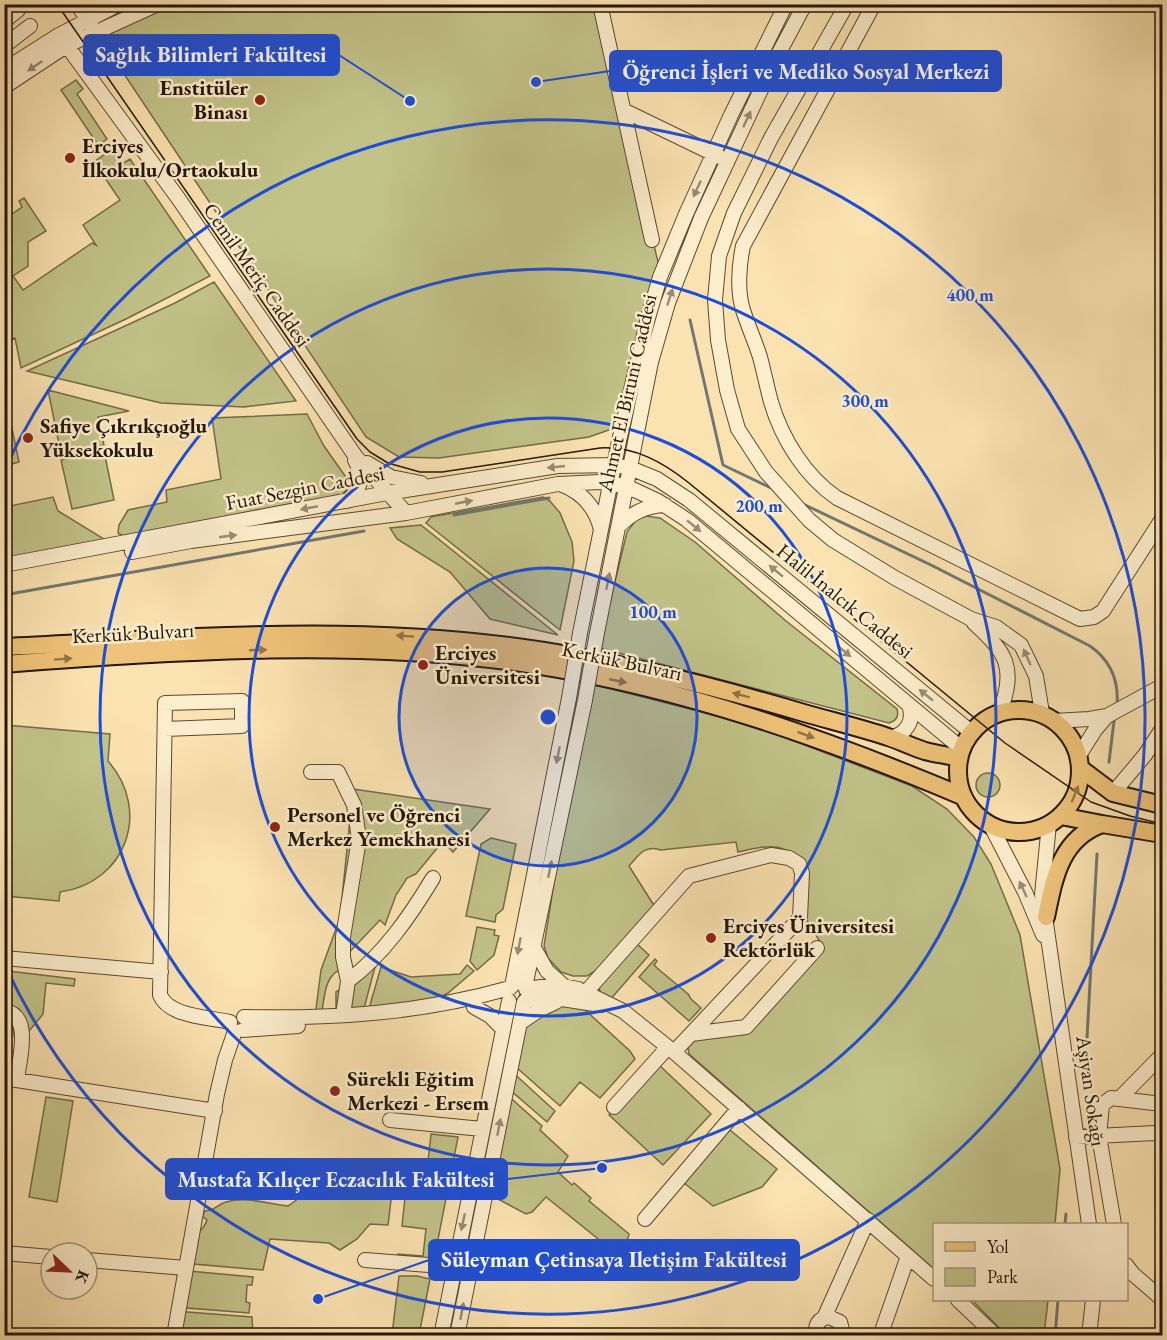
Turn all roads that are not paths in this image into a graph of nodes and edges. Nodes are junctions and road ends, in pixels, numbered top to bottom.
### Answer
1 (77, 4) edge
2 (119, 4) edge
3 (158, 4) edge
4 (600, 4) edge
5 (786, 4) edge
6 (805, 4) edge
7 (847, 4) edge
8 (874, 4) edge
9 (18, 10) dead end
10 (4, 21) edge
11 (30, 26) dead end
12 (91, 26) junction
13 (63, 40) junction
14 (4, 46) edge
15 (4, 70) edge
16 (4, 87) edge
17 (625, 111) junction
18 (713, 154) junction
19 (728, 160) junction
20 (652, 240) dead end
21 (346, 442) junction
22 (615, 465) junction
23 (630, 468) junction
24 (611, 483) junction
25 (558, 484) junction
26 (440, 485) junction
27 (626, 486) junction
28 (387, 493) junction
29 (347, 501) junction
30 (665, 505) junction
31 (406, 513) junction
32 (1162, 519) edge
33 (618, 528) junction
34 (601, 530) junction
35 (4, 565) edge
36 (4, 574) edge
37 (970, 619) junction
38 (4, 647) edge
39 (4, 664) edge
40 (1162, 686) edge
41 (909, 705) junction
42 (1000, 712) junction
43 (1107, 716) junction
44 (1048, 717) junction
45 (165, 729) junction
46 (1162, 729) edge
47 (971, 732) junction
48 (889, 738) junction
49 (960, 753) junction
50 (1079, 762) junction
51 (312, 772) dead end
52 (1113, 792) junction
53 (962, 796) junction
54 (1162, 805) edge
55 (1055, 820) junction
56 (1102, 825) junction
57 (991, 826) junction
58 (1162, 834) edge
59 (433, 878) dead end
60 (1046, 917) junction
61 (534, 948) junction
62 (817, 948) dead end
63 (4, 958) edge
64 (1051, 963) junction
65 (161, 972) junction
66 (348, 981) junction
67 (586, 992) junction
68 (563, 993) junction
69 (517, 994) junction
70 (474, 1007) junction
71 (4, 1010) edge
72 (623, 1011) junction
73 (343, 1015) junction
74 (520, 1023) junction
75 (238, 1025) junction
76 (503, 1029) junction
77 (691, 1034) junction
78 (671, 1050) junction
79 (1162, 1055) edge
80 (11, 1079) edge
81 (1119, 1099) junction
82 (1162, 1104) edge
83 (614, 1107) dead end
84 (738, 1108) junction
85 (214, 1111) junction
86 (390, 1120) dead end
87 (482, 1129) junction
88 (1162, 1135) edge
89 (1099, 1136) junction
90 (1076, 1137) junction
91 (645, 1219) dead end
92 (868, 1220) junction
93 (1089, 1223) edge
94 (1114, 1223) edge
95 (4, 1253) edge
96 (39, 1256) edge
97 (908, 1256) junction
98 (365, 1260) dead end
99 (99, 1261) edge
100 (454, 1267) junction
101 (186, 1268) junction
102 (1128, 1268) edge
103 (933, 1278) edge
104 (1162, 1299) edge
105 (960, 1301) edge
106 (1093, 1301) edge
107 (824, 1317) junction
108 (174, 1335) edge
109 (441, 1335) edge
110 (457, 1335) edge
111 (817, 1335) edge
112 (841, 1335) edge
113 (882, 1335) edge
114 (996, 1335) edge
115 (1089, 1335) edge

1 - 12 street
2 - 12 street
3 - 12 street
4 - 17 street
5 - 18 street, Ahmet El Biruni Caddesi
19 -> 6 street, Ahmet El Biruni Caddesi
7 - 37 street
8 - 32 street
9 - 10 street
11 - 14 street
12 - 13 street
13 - 15 street
13 -> 16 street
13 - 21 street, Cemil Meriç Caddesi
17 - 18 street
17 - 20 street
18 - 19 street
18 -> 22 street, Ahmet El Biruni Caddesi
23 -> 19 street, Ahmet El Biruni Caddesi
21 - 26 street
21 - 28 street
21 - 29 street
22 - 23 street, Halil İnalcık Caddesi
22 - 24 street, Ahmet El Biruni Caddesi
22 -> 26 street, Fuat Sezgin Caddesi
23 - 27 street, Ahmet El Biruni Caddesi
47 -> 23 street, Halil İnalcık Caddesi
24 - 25 street, Fuat Sezgin Caddesi
24 - 27 street, Fuat Sezgin Caddesi
24 - 34 street, Ahmet El Biruni Caddesi
31 -> 25 street, Fuat Sezgin Caddesi
25 - 34 street
26 - 28 street, Fuat Sezgin Caddesi
27 - 30 street, Halil İnalcık Caddesi
27 - 33 street, Ahmet El Biruni Caddesi
28 - 29 street, Fuat Sezgin Caddesi
28 - 31 street
29 -> 35 street, Fuat Sezgin Caddesi
30 - 33 street
30 -> 41 street, Halil İnalcık Caddesi
36 -> 31 street, Fuat Sezgin Caddesi
61 -> 33 street, Ahmet El Biruni Caddesi, bridge
34 -> 69 street, Ahmet El Biruni Caddesi, bridge
37 - 42 street
44 -> 37 street
48 -> 38 main road, Kerkük Bulvarı
39 -> 53 main road, Kerkük Bulvarı
40 - 43 street
41 - 48 street
41 - 49 street, Halil İnalcık Caddesi
42 - 44 main road
42 - 47 main road
43 - 44 street
43 - 50 street
44 - 50 main road
45 - 45 street
45 - 65 street
46 - 52 street
47 - 49 main road
48 - 49 main road, Kerkük Bulvarı
49 - 53 main road
50 - 52 main road
55 -> 50 main road
51 - 66 street
52 - 54 main road
53 - 57 main road
55 - 56 main road
55 - 57 main road
55 - 60 street, Aşiyan Sokağı
56 - 58 main road
56 - 60 main road
64 -> 57 street, Aşiyan Sokağı
59 - 66 street
60 - 64 street, Aşiyan Sokağı
61 - 68 street
61 - 69 street
62 - 77 street
63 - 65 street
64 - 90 street, Aşiyan Sokağı
65 - 75 street
66 - 73 street
67 - 68 street
67 - 72 street
67 - 77 street
68 - 69 street
68 - 72 street
68 - 74 street
69 - 70 street
69 - 73 street
69 - 74 street
69 - 76 street
70 - 75 street
70 - 76 street
71 - 80 street
72 - 78 street
73 - 75 street
110 -> 74 street
75 - 85 street
76 - 87 street
77 - 78 street
78 - 83 street
78 - 84 street
79 - 81 street
80 - 85 street
81 - 82 street
81 - 89 street
84 - 91 street
84 - 92 street
85 - 101 street
86 - 87 street
87 -> 100 street
88 - 89 street
89 - 90 street
89 - 94 street
90 - 93 street, Aşiyan Sokağı
92 - 97 street
92 - 107 street
95 - 96 street
97 - 103 street
97 - 113 street
98 - 100 street
99 - 101 street
100 - 109 street
101 - 108 street
102 - 104 street
105 - 114 street
106 - 115 street
107 - 111 street
107 - 112 street

